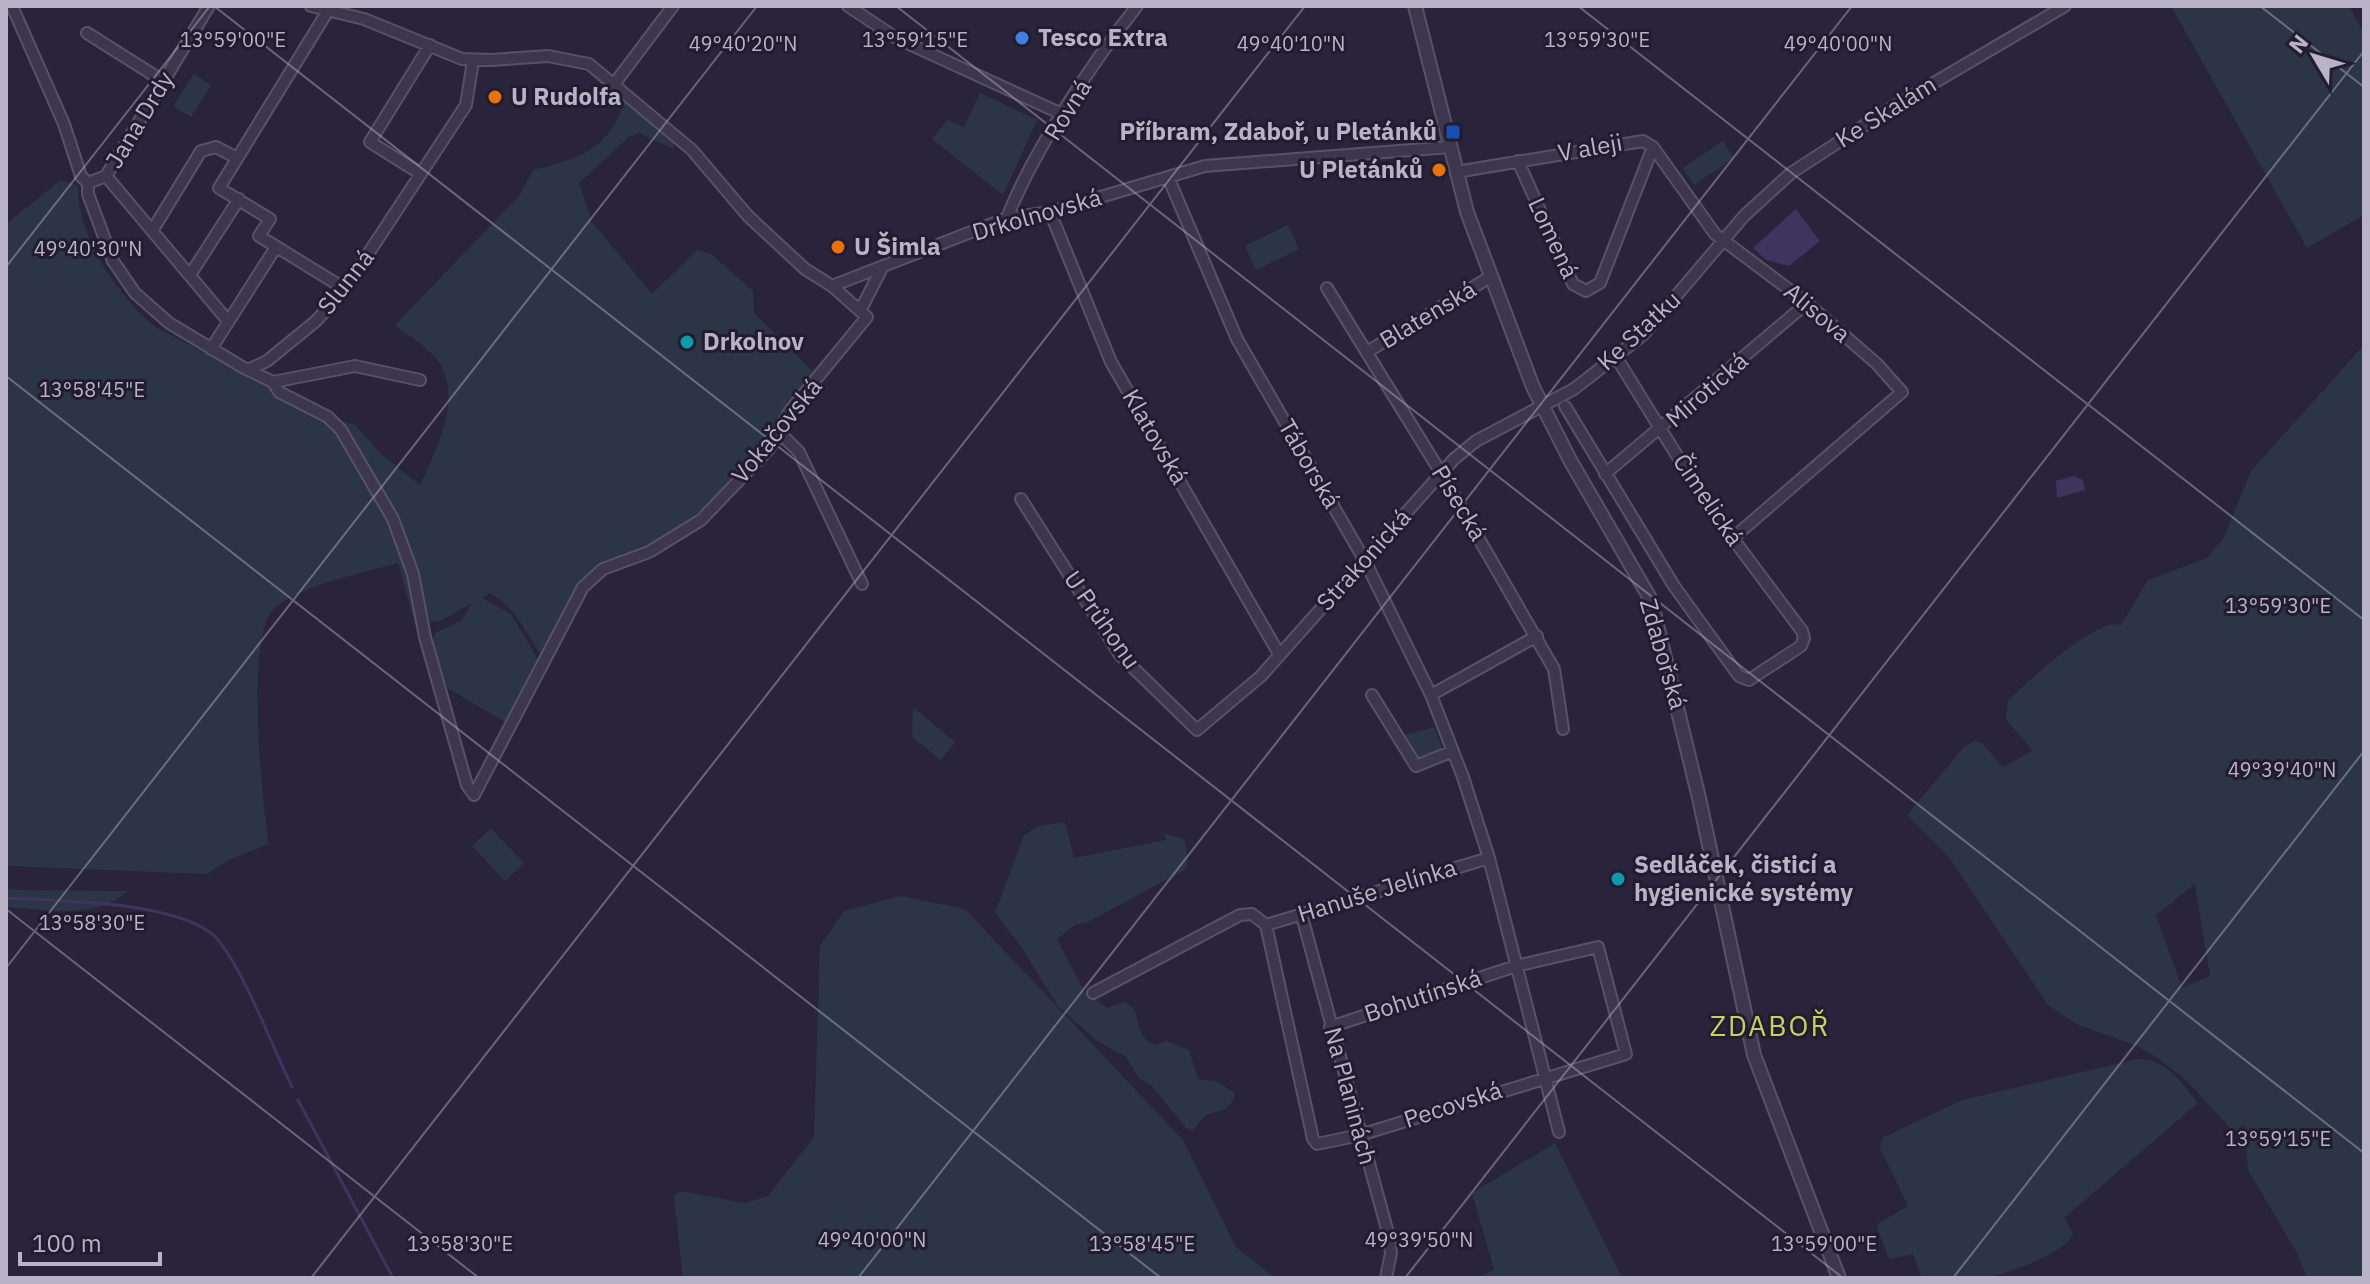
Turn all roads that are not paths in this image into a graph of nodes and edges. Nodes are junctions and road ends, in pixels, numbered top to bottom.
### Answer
1 (12, 6) edge
2 (209, 6) edge
3 (311, 6) edge
4 (673, 6) edge
5 (848, 6) edge
6 (1137, 6) edge
7 (1415, 6) edge
8 (2065, 6) edge
9 (329, 9) junction
10 (350, 10) edge
11 (87, 33) dead end
12 (430, 45) junction
13 (473, 61) junction
14 (163, 81) junction
15 (615, 83) junction
16 (1064, 115) junction
17 (1450, 147) junction
18 (1653, 147) junction
19 (237, 158) junction
20 (1518, 161) junction
21 (1456, 172) junction
22 (421, 174) junction
23 (106, 176) junction
24 (1168, 177) junction
25 (88, 183) junction
26 (239, 199) junction
27 (1050, 212) junction
28 (1007, 218) junction
29 (152, 231) junction
30 (1724, 242) junction
31 (276, 247) junction
32 (882, 268) junction
33 (190, 275) junction
34 (1490, 277) junction
35 (832, 286) junction
36 (1327, 288) dead end
37 (345, 289) junction
38 (1807, 303) junction
39 (863, 314) junction
40 (228, 321) junction
41 (211, 349) junction
42 (1367, 352) junction
43 (1616, 357) junction
44 (250, 369) junction
45 (420, 380) dead end
46 (273, 382) junction
47 (1541, 405) junction
48 (1565, 406) dead end
49 (1662, 429) junction
50 (777, 436) junction
51 (1441, 473) junction
52 (1605, 474) junction
53 (1021, 499) dead end
54 (1733, 538) junction
55 (1365, 561) junction
56 (862, 584) dead end
57 (1537, 636) junction
58 (1804, 638) joint
59 (1279, 654) junction
60 (1372, 695) dead end
61 (1431, 695) junction
62 (1563, 729) dead end
63 (1197, 730) joint
64 (1453, 751) junction
65 (1489, 858) junction
66 (1301, 913) junction
67 (1266, 925) junction
68 (1516, 966) junction
69 (1093, 993) dead end
70 (1330, 1027) junction
71 (1545, 1076) junction
72 (1559, 1132) dead end
73 (1360, 1135) junction
74 (1386, 1278) edge
75 (1839, 1278) edge

1 - 25 street
2 - 14 street, Jana Drdy
3 - 9 street
4 - 15 street
5 - 16 street
6 - 16 street, Rovná
7 - 17 street, Zdabořská
8 - 30 street, Ke Skalám
9 - 10 street
9 - 19 street
10 - 12 street
11 - 14 street
12 - 13 street
12 - 22 street
13 - 15 street
13 - 22 street, Slunná
14 - 23 street, Jana Drdy
15 - 35 street
16 - 28 street, Rovná
17 - 21 street, Zdabořská
17 - 24 street, Drkolnovská
18 - 20 street, V aleji
18 - 20 street, Lomená
18 - 30 street, V aleji
19 - 26 street
19 - 29 street
20 - 21 street, V aleji
21 - 34 street, Zdabořská
22 - 37 street, Slunná
23 - 25 street, Jana Drdy
23 - 29 street
24 - 27 street, Drkolnovská
24 - 55 street, Táborská
25 - 41 street
26 - 31 street
26 - 33 street
27 - 28 street, Drkolnovská
27 - 59 street, Klatovská
28 - 32 street, Drkolnovská
29 - 33 street
30 - 38 street, Alisova
30 - 43 street, Ke Statku
31 - 37 street
31 - 40 street
32 - 35 street, Drkolnovská
32 - 39 street, Vokačovská
33 - 40 street
34 - 42 street, Blatenská
34 - 47 street, Zdabořská
35 - 39 street
36 - 42 street, Písecká
37 - 44 street, Slunná
38 - 49 street, Mirotická
38 - 54 street, Alisova
39 - 50 street, Vokačovská
40 - 41 street
41 - 44 street
42 - 51 street, Písecká
43 - 47 street, Ke Statku
43 - 49 street, Čimelická
44 - 46 street
45 - 46 street
46 - 50 street, Vokačovská
47 - 51 street, Strakonická
47 - 75 street, Zdabořská
48 - 52 street, Zdabořská
49 - 52 street, Mirotická
49 - 54 street, Čimelická
50 - 56 street
51 - 55 street, Strakonická
51 - 57 street, Písecká
52 - 58 street, Zdabořská
53 - 63 street, U Průhonu
54 - 58 street, Čimelická
55 - 59 street, Strakonická
55 - 61 street, Táborská
57 - 61 street
57 - 62 street, Písecká
59 - 63 street, Strakonická
60 - 64 street
61 - 64 street, Táborská
64 - 65 street, Táborská
65 - 66 street, Hanuše Jelínka
65 - 68 street, Táborská
66 - 67 street, Hanuše Jelínka
66 - 70 street, Na Planinách
67 - 69 street
67 - 73 street, Pecovská
68 - 70 street, Bohutínská
68 - 71 street, Táborská
68 - 71 street
70 - 73 street, Na Planinách
71 - 72 street, Táborská
71 - 73 street, Pecovská
73 - 74 street, Na Planinách

